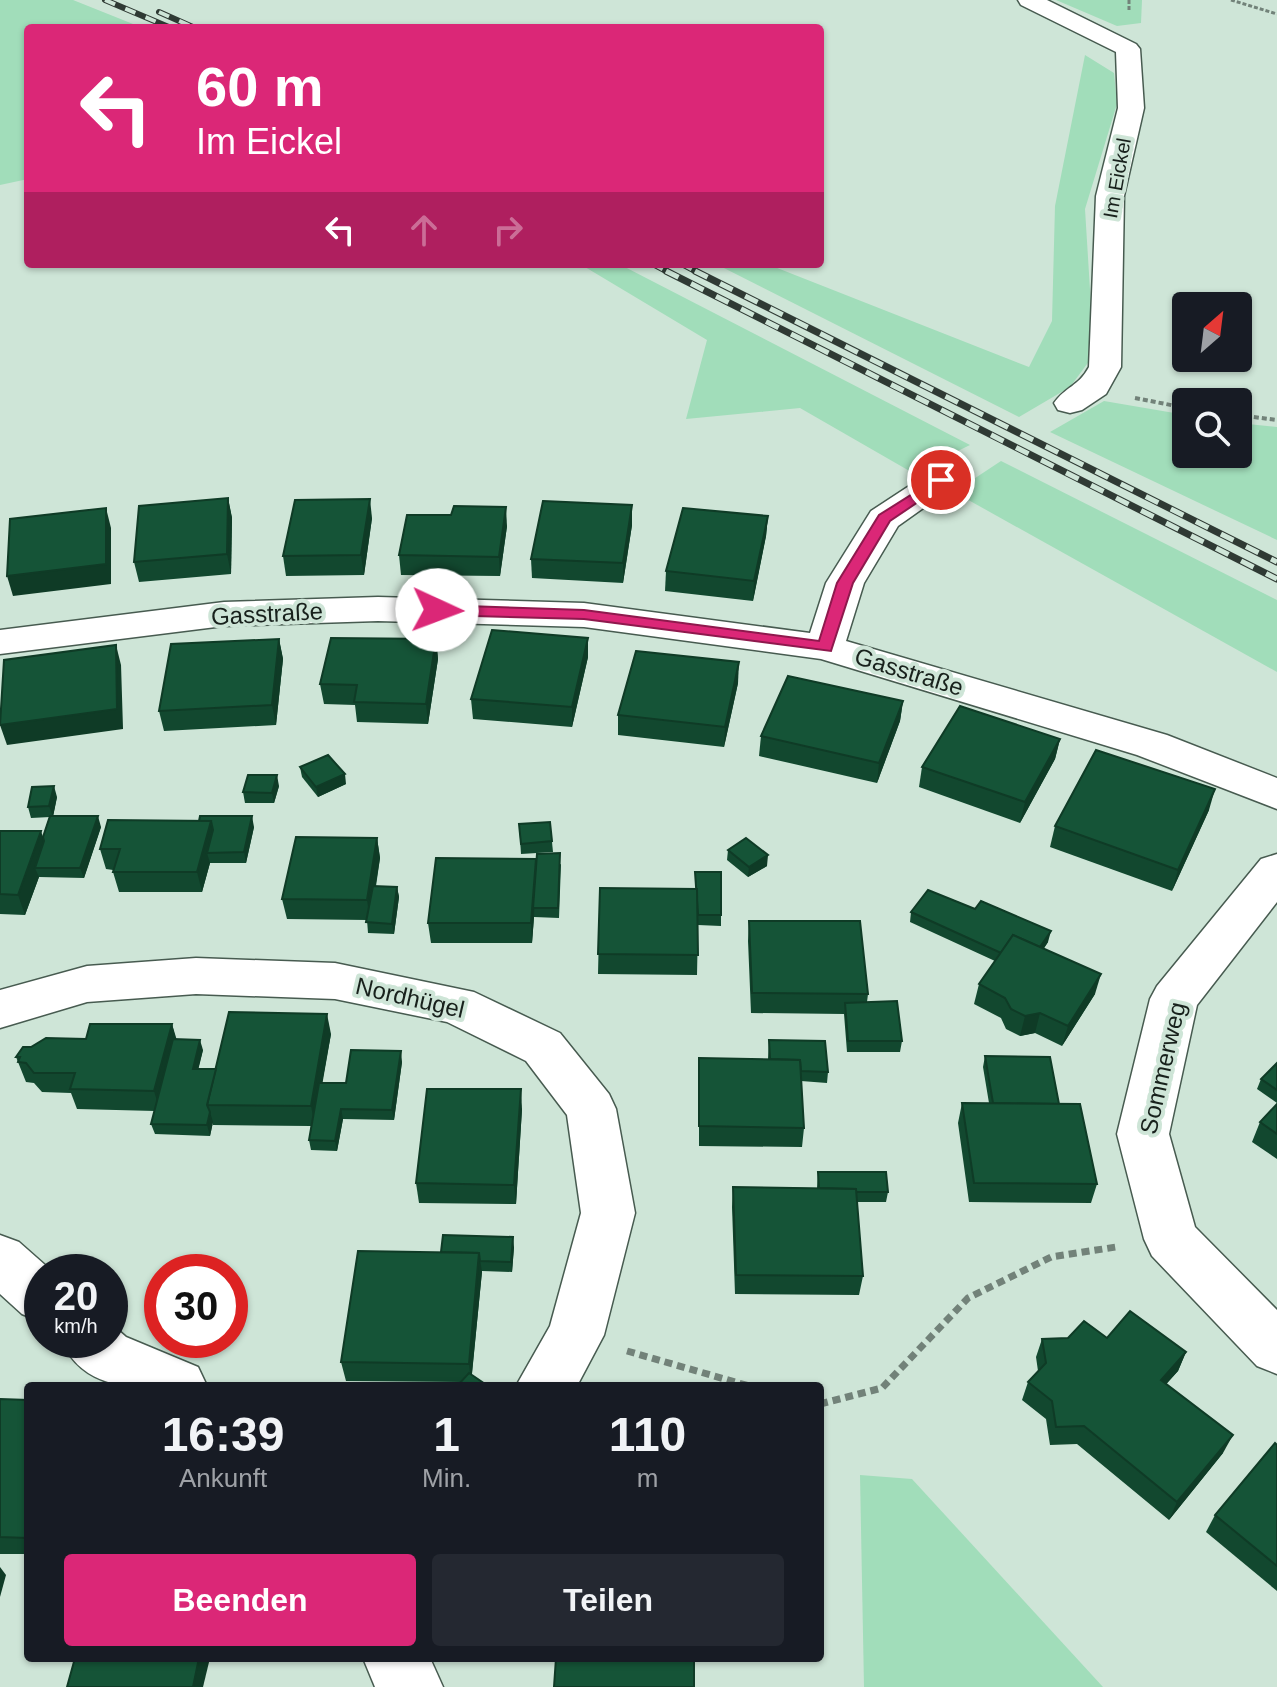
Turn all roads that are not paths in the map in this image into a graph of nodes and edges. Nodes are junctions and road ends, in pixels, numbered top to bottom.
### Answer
1 (1029, 0) edge
2 (1070, 403) dead end
3 (941, 480) dead end
4 (0, 642) edge
5 (825, 647) junction
6 (1277, 794) edge
7 (1277, 870) edge
8 (0, 1009) edge
9 (0, 1259) edge
10 (24, 1281) edge
11 (1277, 1348) edge
12 (113, 1358) edge
13 (169, 1382) edge
14 (547, 1382) edge
15 (397, 1662) edge
16 (410, 1687) edge

1 - 2 street, Im Eickel
3 - 5 street
4 - 5 street, Gasstraße
5 - 6 street, Gasstraße
7 - 11 street, Sommerweg
8 - 14 street, Nordhügel
9 - 10 street
12 - 13 street
15 - 16 street

